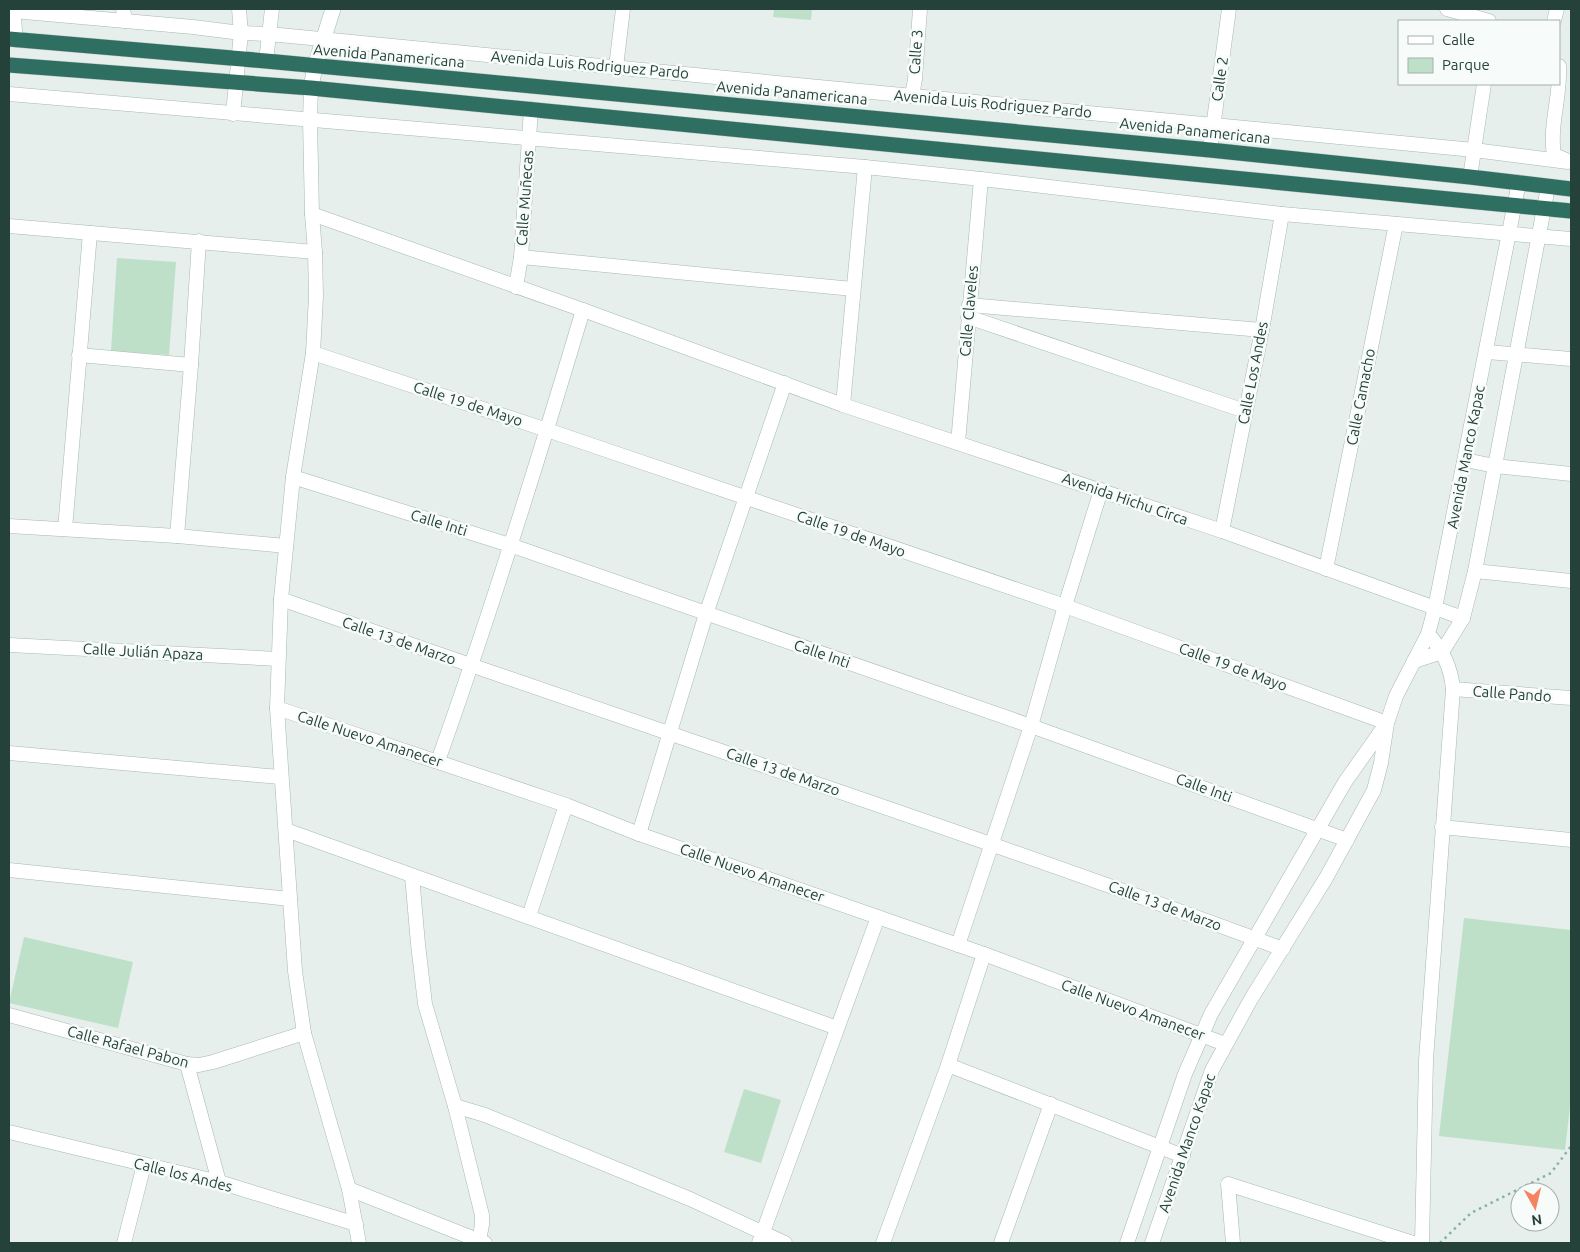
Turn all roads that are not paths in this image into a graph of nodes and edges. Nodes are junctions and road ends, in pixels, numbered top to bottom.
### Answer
1 (239, 9) edge
2 (272, 9) edge
3 (333, 9) edge
4 (623, 9) edge
5 (920, 9) edge
6 (1229, 9) edge
7 (1447, 9) edge
8 (13, 10) edge
9 (124, 15) edge
10 (1485, 20) edge
11 (241, 33) junction
12 (269, 34) junction
13 (323, 39) junction
14 (12, 40) edge
15 (239, 59) junction
16 (266, 60) junction
17 (9, 65) edge
18 (315, 66) junction
19 (616, 67) junction
20 (237, 82) junction
21 (1484, 85) edge
22 (1559, 85) edge
23 (311, 88) junction
24 (9, 94) edge
25 (912, 96) junction
26 (531, 109) junction
27 (233, 114) junction
28 (310, 120) junction
29 (1214, 125) junction
30 (529, 138) junction
31 (1210, 150) junction
32 (1474, 150) junction
33 (1570, 162) edge
34 (865, 167) junction
35 (1470, 177) junction
36 (981, 179) junction
37 (1519, 182) junction
38 (1548, 187) junction
39 (1571, 189) edge
40 (1514, 206) junction
41 (1542, 208) junction
42 (1571, 211) edge
43 (312, 214) junction
44 (1282, 214) junction
45 (1396, 224) junction
46 (9, 226) edge
47 (90, 232) junction
48 (1509, 233) junction
49 (1538, 235) junction
50 (1571, 239) edge
51 (199, 242) junction
52 (315, 252) junction
53 (521, 257) junction
54 (516, 287) junction
55 (853, 289) junction
56 (583, 310) junction
57 (968, 311) junction
58 (1262, 330) junction
59 (1487, 352) junction
60 (313, 354) junction
61 (1517, 354) junction
62 (79, 355) junction
63 (1571, 359) edge
64 (191, 365) junction
65 (785, 383) junction
66 (843, 405) junction
67 (1245, 411) junction
68 (547, 430) junction
69 (958, 444) junction
70 (1465, 460) junction
71 (1495, 466) junction
72 (1571, 474) edge
73 (293, 477) junction
74 (1101, 490) junction
75 (745, 498) junction
76 (9, 526) edge
77 (65, 529) junction
78 (1222, 532) junction
79 (177, 536) junction
80 (510, 545) junction
81 (286, 546) junction
82 (1326, 569) junction
83 (1475, 571) junction
84 (1571, 581) edge
85 (281, 599) junction
86 (1065, 606) junction
87 (1436, 608) junction
88 (706, 614) junction
89 (1463, 618) junction
90 (1428, 634) junction
91 (9, 644) edge
92 (1442, 652) junction
93 (278, 659) junction
94 (1414, 661) junction
95 (472, 666) junction
96 (1453, 689) junction
97 (1571, 698) edge
98 (277, 708) junction
99 (1386, 723) junction
100 (1030, 726) junction
101 (669, 734) junction
102 (9, 752) edge
103 (438, 761) junction
104 (280, 777) junction
105 (566, 805) junction
106 (1442, 827) junction
107 (1318, 829) junction
108 (286, 830) junction
109 (639, 834) junction
110 (1347, 840) junction
111 (1571, 840) edge
112 (992, 843) junction
113 (9, 870) edge
114 (412, 876) junction
115 (290, 898) junction
116 (529, 916) junction
117 (878, 917) junction
118 (1255, 938) junction
119 (958, 945) junction
120 (1283, 949) junction
121 (984, 954) junction
122 (9, 1015) edge
123 (837, 1028) junction
124 (304, 1034) junction
125 (1201, 1035) junction
126 (1225, 1044) junction
127 (188, 1064) junction
128 (948, 1065) junction
129 (1051, 1104) junction
130 (455, 1106) junction
131 (9, 1132) edge
132 (1160, 1148) junction
133 (1182, 1156) junction
134 (144, 1165) junction
135 (219, 1182) junction
136 (349, 1189) junction
137 (356, 1224) junction
138 (761, 1238) edge
139 (483, 1242) edge
140 (124, 1243) edge
141 (359, 1243) edge
142 (786, 1243) edge
143 (883, 1243) edge
144 (1001, 1243) edge
145 (1127, 1243) edge
146 (1152, 1243) edge
147 (1233, 1243) edge
148 (1413, 1243) edge
149 (1422, 1243) edge

1 - 11 street
2 - 12 street
3 - 13 street
4 - 19 street
5 - 25 street, Calle 3
6 - 29 street, Calle 2
7 - 10 street
8 - 9 street
8 - 14 street
9 - 11 street, Avenida Luis Rodriguez Pardo
11 - 12 street, Avenida Luis Rodriguez Pardo
11 - 15 street
12 - 13 street, Avenida Luis Rodriguez Pardo
12 - 16 street
13 - 18 street
13 - 19 street, Avenida Luis Rodriguez Pardo
14 - 15 highway, Avenida Panamericana
15 - 16 highway, Avenida Panamericana
15 - 20 street
16 - 18 highway, Avenida Panamericana
17 - 20 highway
18 - 23 street
18 - 31 highway, Avenida Panamericana
19 - 25 street, Avenida Luis Rodriguez Pardo
20 - 23 highway
20 - 27 street
21 - 32 street
22 - 33 street
23 - 26 highway
23 - 28 street
24 - 27 street
25 - 29 street, Avenida Luis Rodriguez Pardo
26 - 30 street, Calle Muñecas
26 - 40 highway
27 - 28 street
28 - 30 street
28 - 43 street
29 - 31 street, Calle 2
29 - 32 street, Avenida Luis Rodriguez Pardo
30 - 34 street
30 - 53 street, Calle Muñecas
31 - 35 highway, Avenida Panamericana
32 - 33 street
32 - 35 street
34 - 36 street
34 - 55 street
35 - 37 highway, Avenida Panamericana
36 - 44 street
36 - 57 street, Calle Claveles
37 - 38 highway, Avenida Panamericana
37 - 40 street, Avenida Manco Kapac
38 - 39 highway, Avenida Panamericana
38 - 41 street
40 - 41 highway
40 - 48 street, Avenida Manco Kapac
41 - 42 highway
41 - 49 street
43 - 52 street
43 - 54 street, Avenida Hichu Circa
44 - 45 street
44 - 58 street, Calle Los Andes
45 - 48 street
45 - 82 street, Calle Camacho
46 - 47 street
47 - 51 street
47 - 62 street
48 - 49 street
48 - 59 street, Avenida Manco Kapac
49 - 50 street
49 - 61 street
51 - 52 street
51 - 64 street
52 - 60 street
53 - 54 street, Calle Muñecas
53 - 55 street
54 - 56 street, Avenida Hichu Circa
55 - 66 street
56 - 65 street, Avenida Hichu Circa
56 - 68 street
57 - 58 street
57 - 67 street
57 - 69 street, Calle Claveles
58 - 67 street, Calle Los Andes
59 - 61 street
59 - 70 street, Avenida Manco Kapac
60 - 68 street, Calle 19 de Mayo
60 - 73 street
61 - 63 street
61 - 71 street
62 - 64 street
62 - 77 street
64 - 79 street
65 - 66 street, Avenida Hichu Circa
65 - 75 street
66 - 69 street, Avenida Hichu Circa
67 - 78 street, Calle Los Andes
68 - 75 street, Calle 19 de Mayo
68 - 80 street
69 - 74 street, Avenida Hichu Circa
70 - 71 street
70 - 87 street, Avenida Manco Kapac
71 - 72 street
71 - 83 street
73 - 80 street, Calle Inti
73 - 81 street
74 - 78 street, Avenida Hichu Circa
74 - 86 street
75 - 86 street, Calle 19 de Mayo
75 - 88 street
76 - 77 street
77 - 79 street
78 - 82 street, Avenida Hichu Circa
79 - 81 street
80 - 88 street, Calle Inti
80 - 95 street
81 - 85 street
82 - 87 street, Avenida Hichu Circa
83 - 84 street
83 - 89 street
85 - 93 street
85 - 95 street, Calle 13 de Marzo
86 - 99 street, Calle 19 de Mayo
86 - 100 street
87 - 89 street, Avenida Hichu Circa
87 - 90 street, Avenida Manco Kapac
88 - 100 street, Calle Inti
88 - 101 street
89 - 92 street
90 - 92 street
90 - 94 street, Avenida Manco Kapac
91 - 93 street, Calle Julián Apaza
92 - 94 street
92 - 96 street
93 - 98 street
94 - 99 street, Avenida Manco Kapac
95 - 101 street, Calle 13 de Marzo
95 - 103 street
96 - 97 street, Calle Pando
96 - 106 street
98 - 103 street, Calle Nuevo Amanecer
98 - 104 street
99 - 107 street
99 - 110 street, Avenida Manco Kapac
100 - 107 street, Calle Inti
100 - 112 street
101 - 109 street
101 - 112 street, Calle 13 de Marzo
102 - 104 street
103 - 105 street, Calle Nuevo Amanecer
104 - 108 street
105 - 109 street, Calle Nuevo Amanecer
105 - 116 street
106 - 111 street
106 - 149 street
107 - 110 street, Calle Inti
107 - 118 street
108 - 114 street
108 - 115 street
109 - 117 street, Calle Nuevo Amanecer
110 - 120 street, Avenida Manco Kapac
112 - 118 street, Calle 13 de Marzo
112 - 119 street
113 - 115 street
114 - 116 street
114 - 130 street
115 - 124 street
116 - 123 street
117 - 119 street, Calle Nuevo Amanecer
117 - 123 street
118 - 120 street, Calle 13 de Marzo
118 - 125 street
119 - 121 street, Calle Nuevo Amanecer
120 - 126 street, Avenida Manco Kapac
121 - 125 street, Calle Nuevo Amanecer
121 - 128 street
122 - 127 street, Calle Rafael Pabon
123 - 138 street
124 - 127 street, Calle Rafael Pabon
124 - 136 street
125 - 126 street, Calle Nuevo Amanecer
125 - 132 street
126 - 133 street, Avenida Manco Kapac
127 - 135 street
128 - 129 street
128 - 143 street
129 - 132 street
129 - 144 street
130 - 138 street
130 - 139 street
131 - 134 street, Calle los Andes
132 - 133 street
132 - 145 street
133 - 146 street, Avenida Manco Kapac
134 - 135 street, Calle los Andes
134 - 140 street
135 - 137 street, Calle los Andes
136 - 137 street
136 - 139 street
137 - 141 street
138 - 142 street
147 - 148 street

